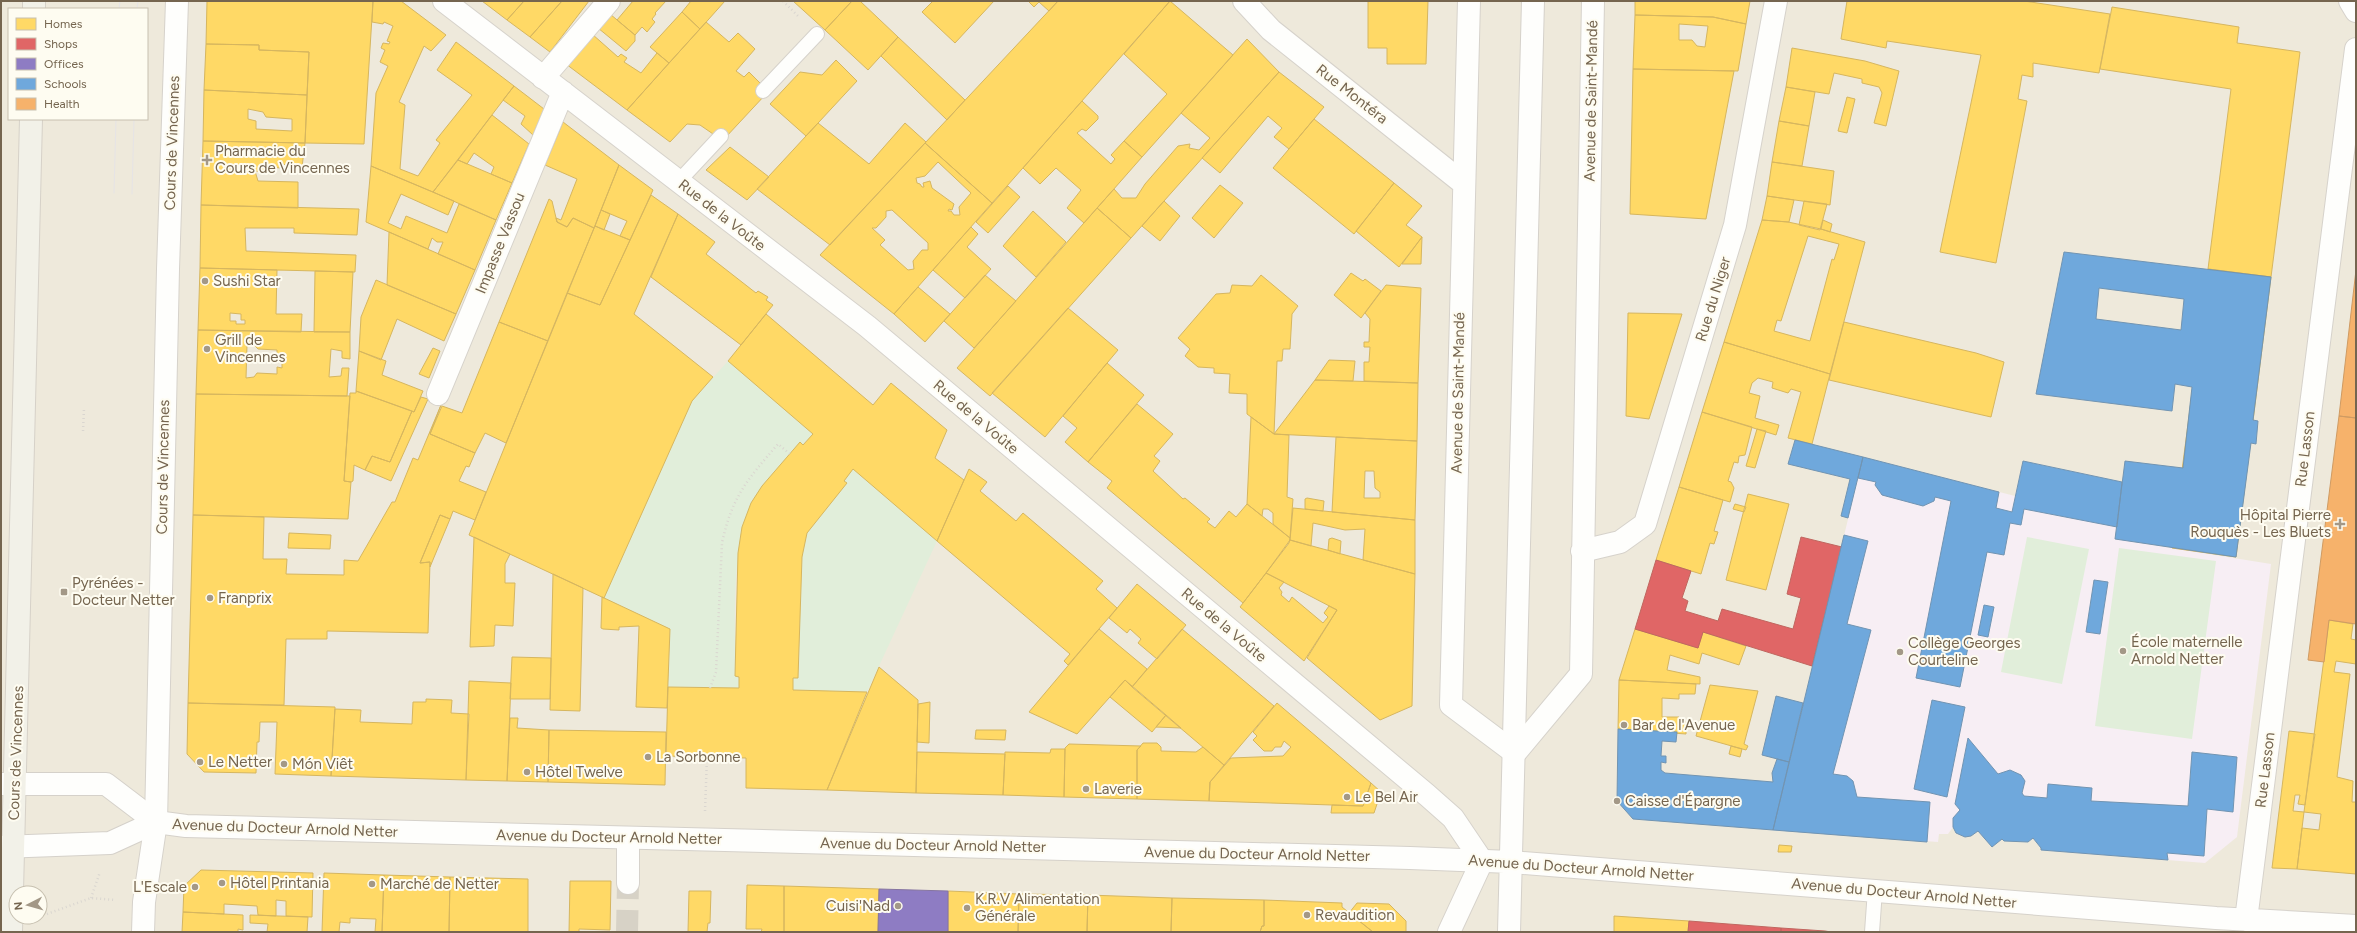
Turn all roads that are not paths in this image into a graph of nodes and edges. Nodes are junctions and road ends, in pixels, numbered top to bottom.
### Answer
1 (176, 1) edge
2 (444, 1) edge
3 (609, 1) edge
4 (1244, 1) edge
5 (1469, 1) edge
6 (1533, 1) edge
7 (1593, 1) edge
8 (1776, 1) edge
9 (2350, 1) edge
10 (2356, 11) edge
11 (817, 34) dead end
12 (2356, 49) edge
13 (542, 78) junction
14 (763, 91) dead end
15 (563, 92) junction
16 (32, 120) edge
17 (721, 136) dead end
18 (679, 181) junction
19 (1463, 183) junction
20 (438, 394) dead end
21 (1582, 551) junction
22 (1515, 753) junction
23 (8, 784) edge
24 (156, 822) junction
25 (628, 838) junction
26 (7, 847) edge
27 (1482, 861) junction
28 (1511, 862) junction
29 (628, 882) tunnel mouth
30 (1876, 890) junction
31 (2246, 920) junction
32 (2356, 926) edge
33 (11, 932) edge
34 (143, 932) edge
35 (1449, 932) edge
36 (1509, 932) edge
37 (1872, 932) edge

1 - 24 street, Cours de Vincennes
2 - 13 street, Rue de la Voûte
3 - 13 street
4 - 19 street, Rue Montéra
5 - 19 street, Avenue de Saint-Mandé
6 - 22 street
7 - 21 street, Avenue de Saint-Mandé
8 - 21 street, Rue du Niger
9 - 10 street
11 - 14 lane
12 - 31 street, Rue Lasson
13 - 15 street, Rue de la Voûte
15 - 18 street, Rue de la Voûte
15 - 20 street, Impasse Vassou
16 - 23 main road, Cours de Vincennes
17 - 18 lane
18 - 27 street, Rue de la Voûte
19 - 22 street, Avenue de Saint-Mandé
21 - 22 street, Avenue de Saint-Mandé
22 - 28 street
23 - 24 street, Avenue du Docteur Arnold Netter
23 - 26 main road, Cours de Vincennes
24 - 25 street, Avenue du Docteur Arnold Netter
24 - 26 street, Avenue du Docteur Arnold Netter
24 - 34 street, Cours de Vincennes
25 - 27 street, Avenue du Docteur Arnold Netter
25 - 29 street
26 - 33 main road, Cours de Vincennes
27 - 28 street, Avenue du Docteur Arnold Netter
27 - 35 street
28 - 30 street, Avenue du Docteur Arnold Netter
28 - 36 street
30 - 31 street, Avenue du Docteur Arnold Netter
30 - 37 lane
31 - 32 street, Avenue du Docteur Arnold Netter

